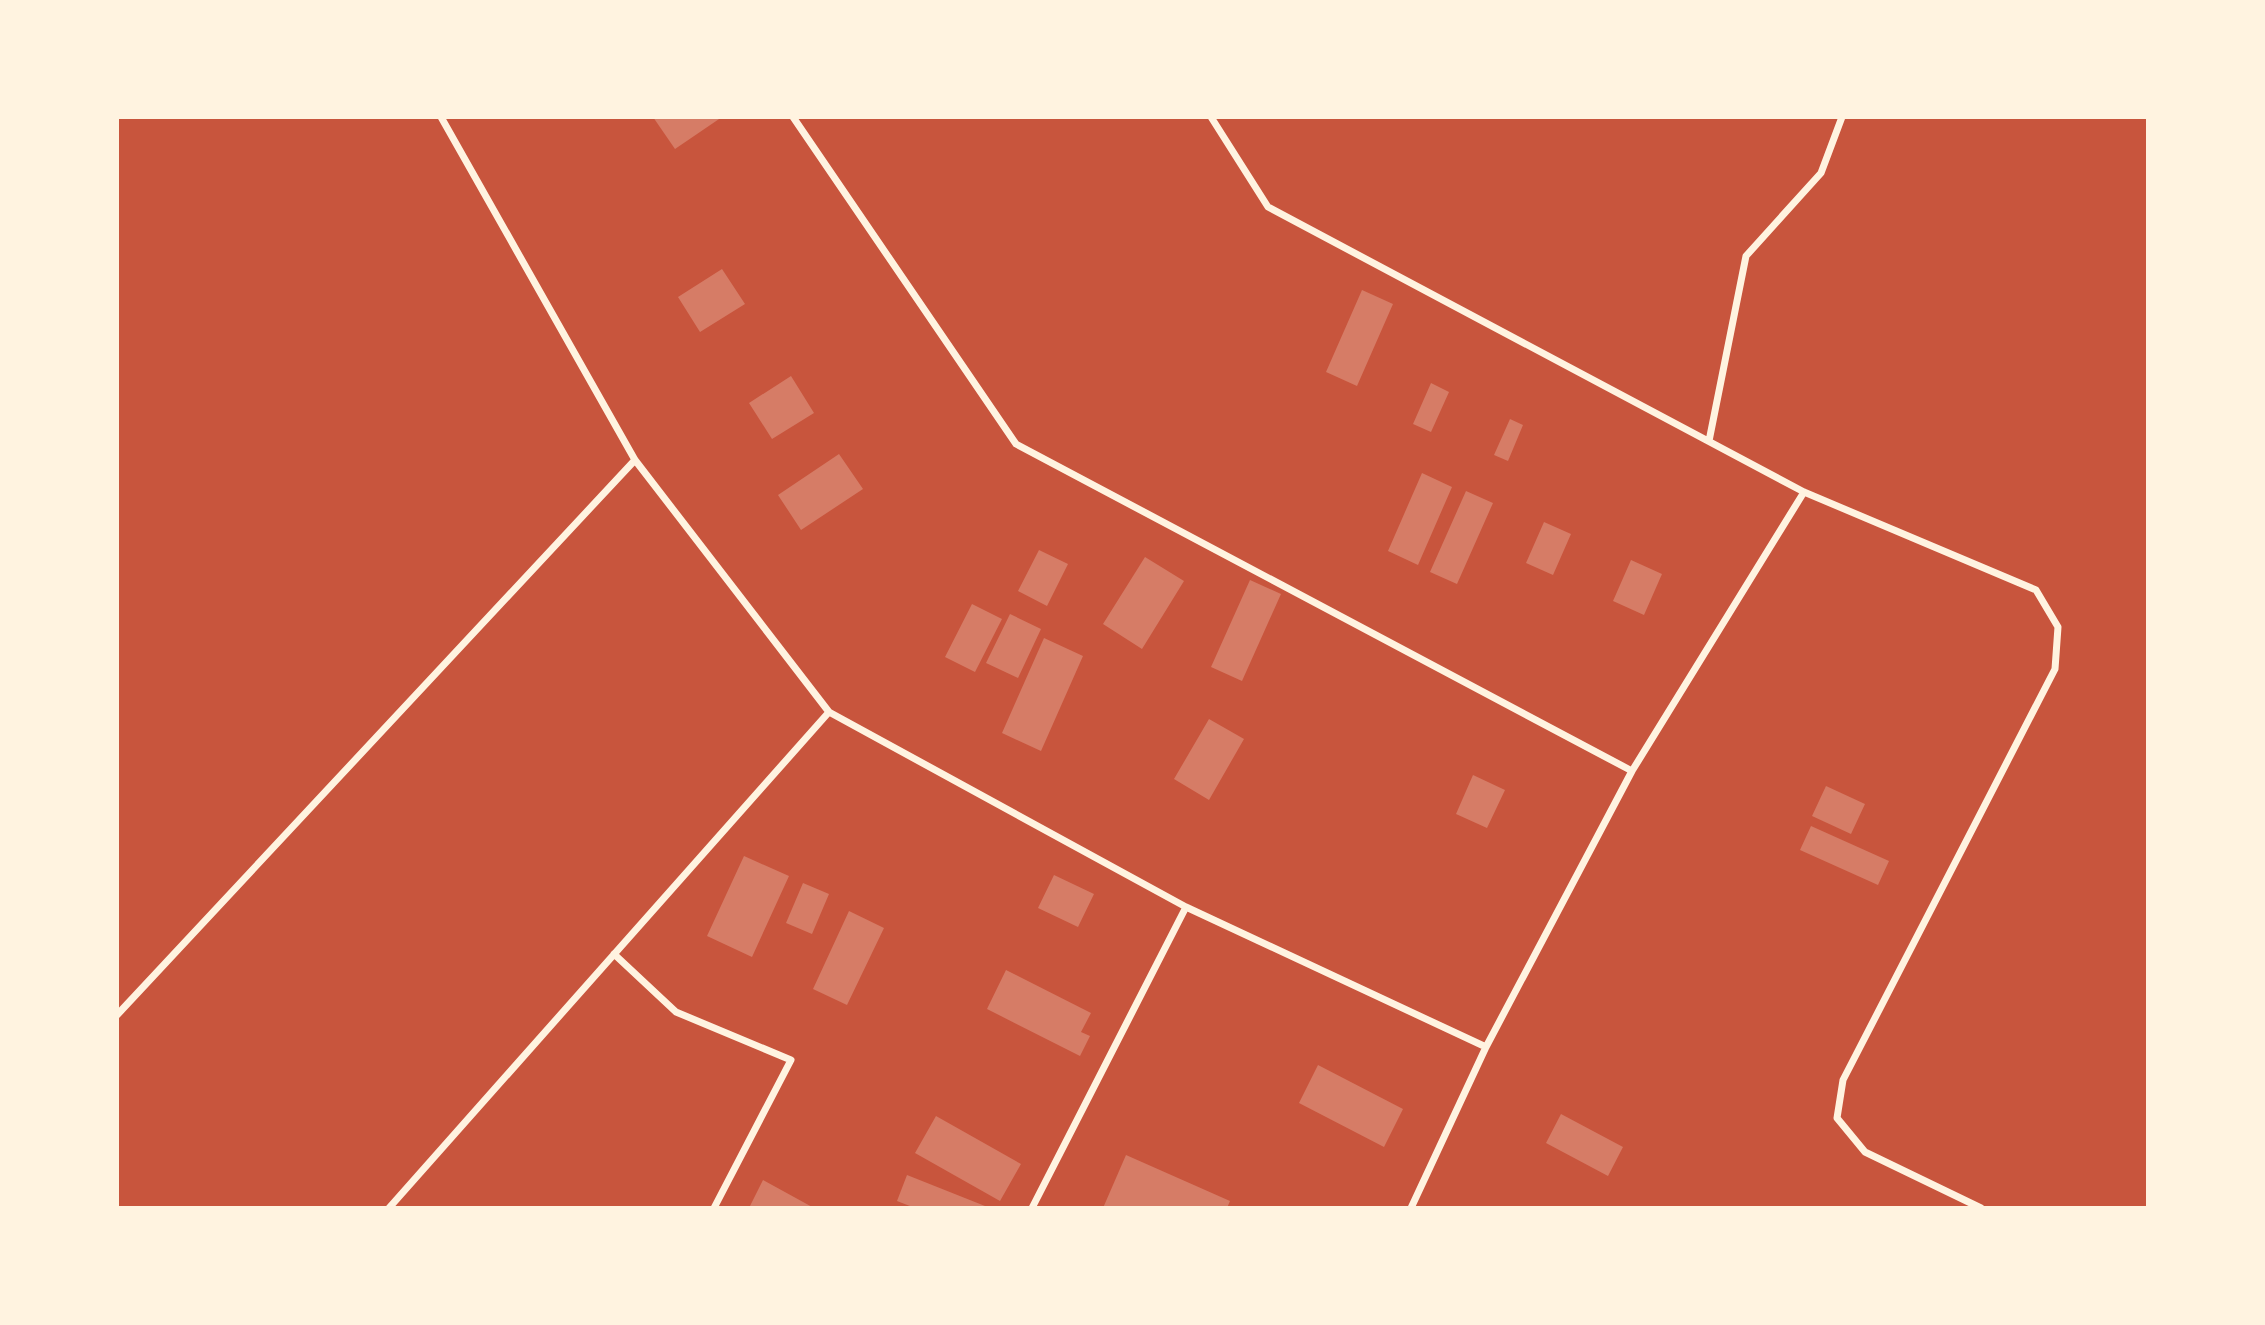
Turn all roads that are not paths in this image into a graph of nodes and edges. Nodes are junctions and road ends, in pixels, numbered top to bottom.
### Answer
1 (441, 117) edge
2 (793, 117) edge
3 (1211, 117) edge
4 (1842, 117) edge
5 (1709, 442) junction
6 (635, 460) junction
7 (1804, 492) junction
8 (829, 712) junction
9 (1632, 771) junction
10 (1186, 907) junction
11 (614, 954) junction
12 (117, 1015) edge
13 (1486, 1048) junction
14 (389, 1208) edge
15 (714, 1208) edge
16 (1032, 1208) edge
17 (1411, 1208) edge
18 (1981, 1208) edge

1 - 6 street
2 - 9 street
3 - 5 street
4 - 5 street
5 - 7 street
6 - 8 street
6 - 12 street
7 - 9 street
7 - 18 street
8 - 10 street
8 - 11 street
9 - 13 street
10 - 13 street
10 - 16 street
11 - 14 street
11 - 15 street
13 - 17 street

